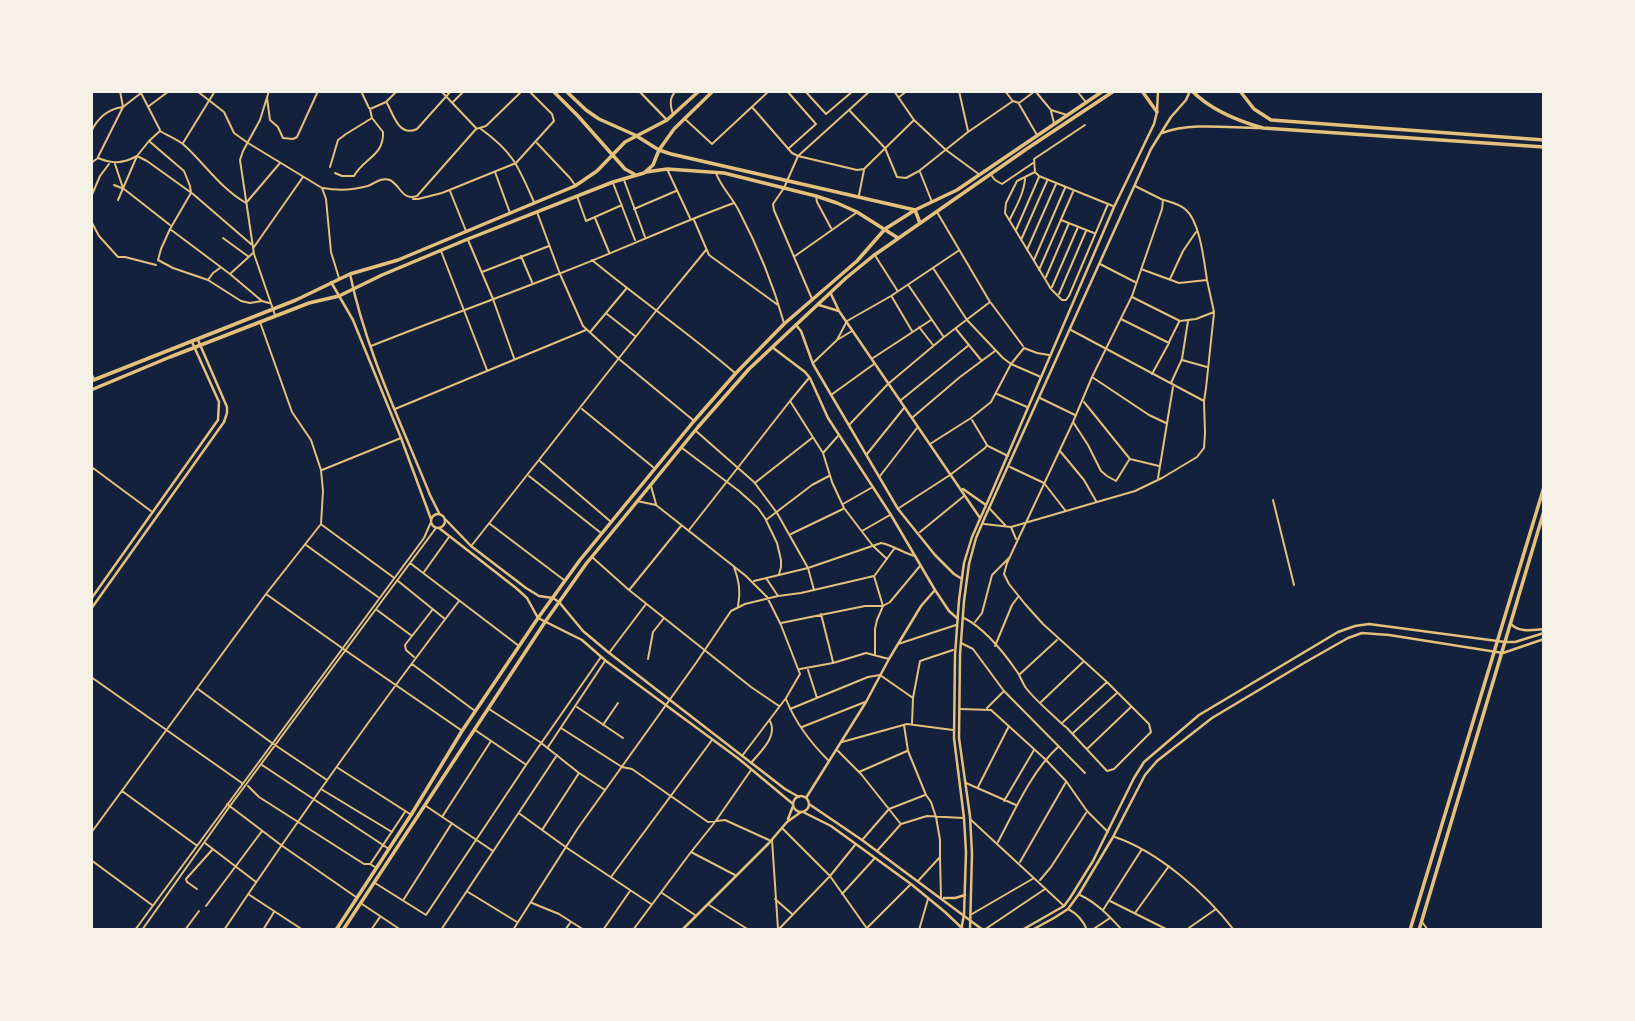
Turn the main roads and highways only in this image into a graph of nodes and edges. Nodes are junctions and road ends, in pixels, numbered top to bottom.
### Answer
1 (553, 91) edge
2 (566, 91) edge
3 (698, 91) edge
4 (713, 91) edge
5 (1103, 91) edge
6 (1114, 91) edge
7 (1142, 91) edge
8 (1191, 91) edge
9 (1240, 91) edge
10 (1157, 112) road end
11 (635, 135) junction
12 (1544, 140) edge
13 (1544, 147) edge
14 (659, 150) junction
15 (613, 155) junction
16 (644, 173) junction
17 (635, 174) junction
18 (915, 210) junction
19 (920, 223) junction
20 (885, 229) junction
21 (899, 238) junction
22 (93, 381) edge
23 (91, 390) edge
24 (1544, 487) edge
25 (1544, 511) edge
26 (335, 930) edge
27 (343, 930) edge
28 (1410, 930) edge
29 (1419, 930) edge

1 - 15 main road
2 - 11 main road
3 - 11 main road
4 - 14 main road
5 - 18 main road
6 - 19 main road
7 - 10 main road
8 - 13 main road
9 - 12 main road
11 - 14 main road
11 - 15 main road
14 - 16 main road
14 - 18 main road
15 - 17 main road
15 - 22 main road
16 - 17 main road
16 - 20 main road
17 - 23 main road
18 - 19 main road
18 - 20 main road
19 - 21 main road
20 - 21 main road
20 - 26 main road
21 - 27 main road
24 - 28 main road
25 - 29 main road

